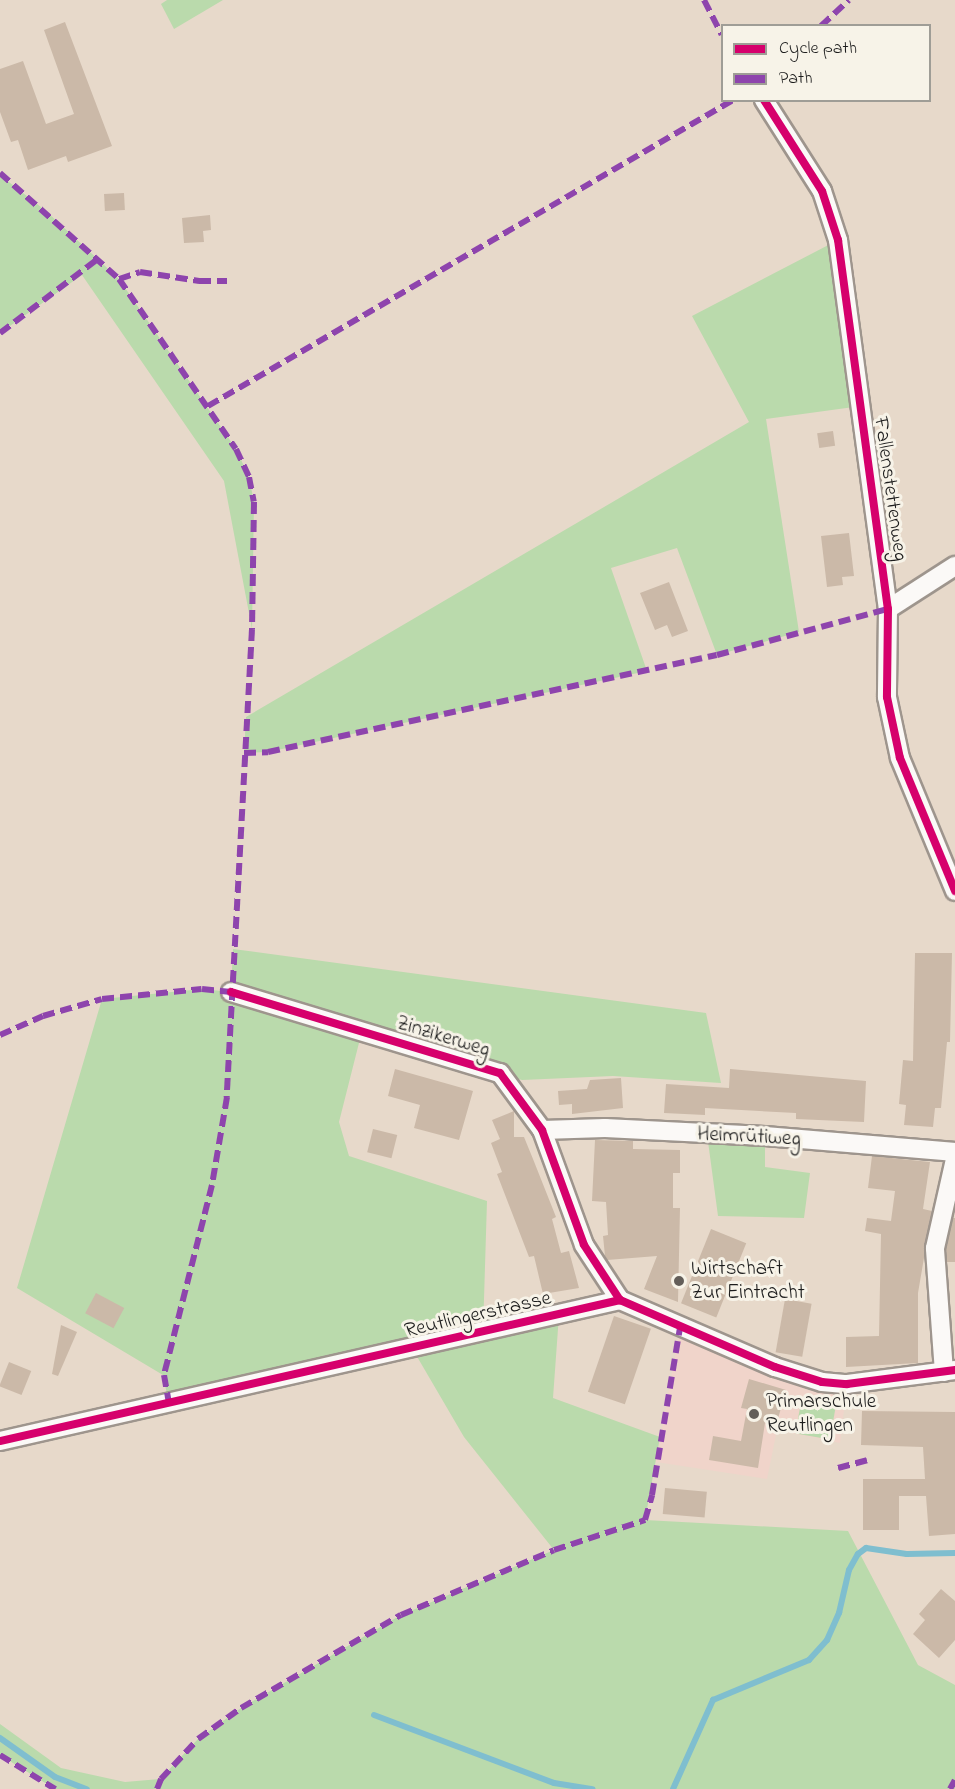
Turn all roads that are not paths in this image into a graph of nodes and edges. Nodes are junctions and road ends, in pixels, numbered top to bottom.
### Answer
1 (765, 102) edge
2 (955, 566) edge
3 (888, 609) junction
4 (955, 891) edge
5 (231, 992) dead end
6 (542, 1130) junction
7 (955, 1152) edge
8 (955, 1159) edge
9 (620, 1300) junction
10 (949, 1371) edge
11 (0, 1442) edge

1 - 3 street, Fallenstettenweg
2 - 3 street, Fallenstettenweg
3 - 4 street, Fallenstettenweg
5 - 6 street, Zinzikerweg
6 - 7 street, Heimrütiweg
6 - 9 street, Zinzikerweg
8 - 10 street
9 - 10 street
9 - 11 street, Reutlingerstrasse

